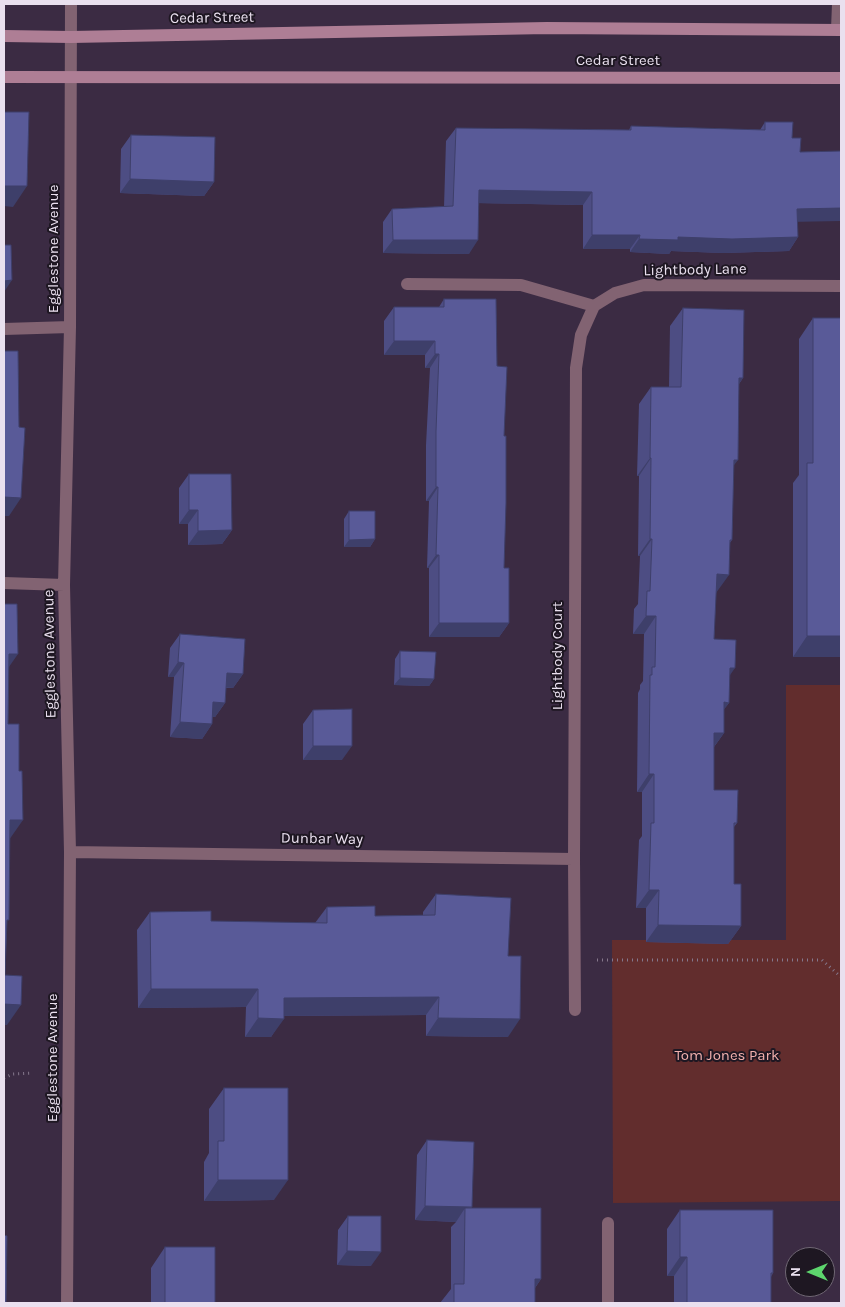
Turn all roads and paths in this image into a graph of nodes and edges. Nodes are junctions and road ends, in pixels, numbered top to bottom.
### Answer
1 (71, 4) edge
2 (838, 4) edge
3 (839, 30) edge
4 (4, 36) edge
5 (71, 37) junction
6 (4, 77) edge
7 (70, 77) junction
8 (841, 78) edge
9 (407, 284) dead end
10 (841, 286) edge
11 (594, 306) junction
12 (70, 326) junction
13 (4, 329) edge
14 (4, 583) edge
15 (64, 585) junction
16 (70, 852) junction
17 (574, 858) junction
18 (574, 960) junction
19 (841, 977) edge
20 (575, 1010) dead end
21 (32, 1073) dead end
22 (4, 1078) edge
23 (608, 1224) dead end
24 (67, 1303) edge
25 (608, 1303) edge

1 - 5 street, Egglestone Avenue
2 - 3 street
3 - 5 main road, Cedar Street
4 - 5 main road, Cedar Street
5 - 7 street, Egglestone Avenue
6 - 7 main road, Cedar Street
7 - 8 main road, Cedar Street
7 - 12 street, Egglestone Avenue
9 - 11 street
10 - 11 street, Lightbody Lane
11 - 17 street, Lightbody Court
12 - 13 street
12 - 15 street, Egglestone Avenue
14 - 15 street
15 - 16 street, Egglestone Avenue
16 - 17 street, Dunbar Way
16 - 24 street, Egglestone Avenue
17 - 18 street, Lightbody Court
18 - 19 path
18 - 20 street, Lightbody Court
21 - 22 path
23 - 25 street

